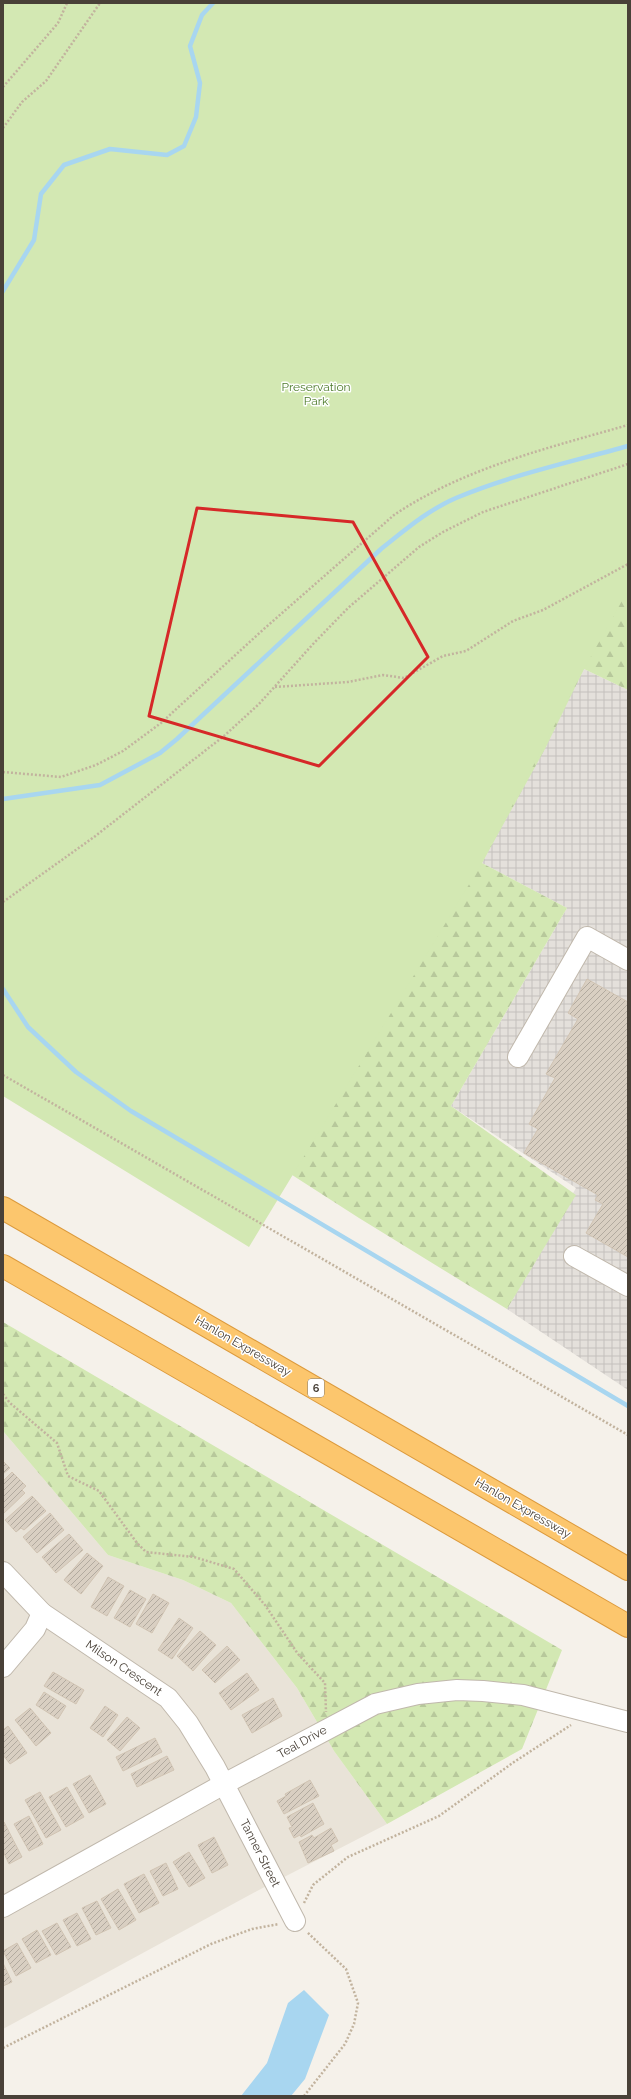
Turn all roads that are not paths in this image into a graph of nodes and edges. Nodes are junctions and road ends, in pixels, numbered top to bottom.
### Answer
1 (628, 960) edge
2 (518, 1057) dead end
3 (3, 1208) edge
4 (574, 1256) dead end
5 (3, 1266) edge
6 (628, 1286) edge
7 (628, 1569) edge
8 (3, 1572) edge
9 (42, 1613) junction
10 (628, 1626) edge
11 (3, 1667) edge
12 (628, 1722) edge
13 (224, 1784) junction
14 (3, 1907) edge
15 (295, 1921) road end

1 - 2 street
3 - 7 highway, Hanlon Expressway / 6
4 - 6 street
5 - 10 highway
8 - 9 street, Milson Crescent
9 - 11 street
9 - 13 street, Milson Crescent
12 - 13 street, Teal Drive
13 - 14 street, Teal Drive
13 - 15 street, Tanner Street

